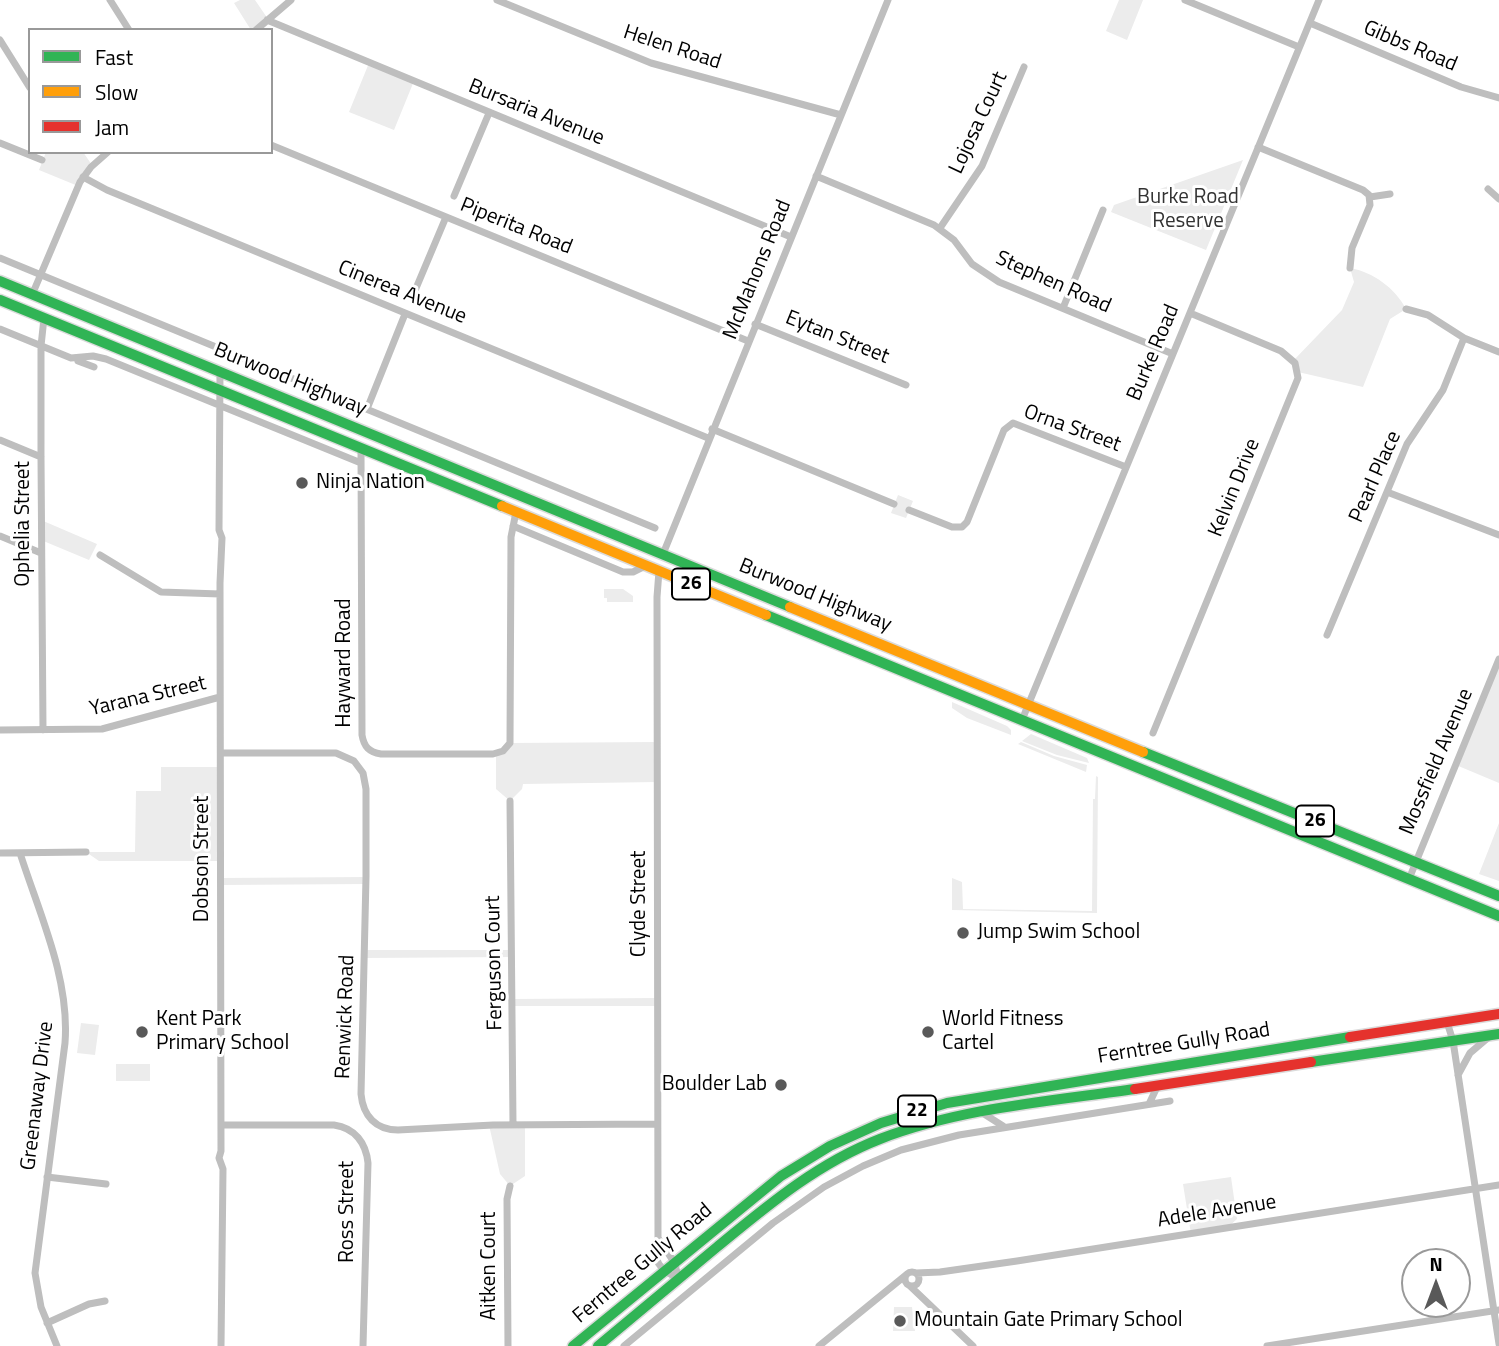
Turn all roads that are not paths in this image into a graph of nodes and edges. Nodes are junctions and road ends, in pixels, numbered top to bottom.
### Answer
1 (110, 0) edge
2 (291, 0) edge
3 (497, 0) edge
4 (888, 0) edge
5 (1319, 0) edge
6 (1189, 1) edge
7 (267, 20) junction
8 (1310, 23) junction
9 (128, 28) edge
10 (258, 28) edge
11 (0, 40) edge
12 (1299, 47) junction
13 (1024, 67) dead end
14 (28, 85) edge
15 (1499, 98) edge
16 (489, 113) junction
17 (841, 115) junction
18 (0, 144) edge
19 (273, 146) edge
20 (1258, 147) junction
21 (106, 154) edge
22 (43, 160) dead end
23 (816, 176) junction
24 (83, 177) junction
25 (1488, 189) dead end
26 (1390, 194) dead end
27 (454, 196) dead end
28 (1370, 197) junction
29 (1499, 200) edge
30 (1102, 210) dead end
31 (446, 217) junction
32 (940, 228) junction
33 (791, 237) junction
34 (0, 258) edge
35 (1350, 268) dead end
36 (41, 275) junction
37 (0, 282) edge
38 (414, 293) dead end
39 (32, 295) junction
40 (0, 300) edge
41 (1063, 308) junction
42 (1406, 309) dead end
43 (1190, 313) junction
44 (405, 314) junction
45 (44, 318) junction
46 (755, 324) junction
47 (0, 329) edge
48 (1464, 338) junction
49 (748, 341) junction
50 (41, 345) junction
51 (1499, 352) edge
52 (1173, 354) junction
53 (71, 358) junction
54 (94, 367) dead end
55 (220, 372) junction
56 (906, 385) dead end
57 (220, 390) junction
58 (220, 405) junction
59 (367, 409) junction
60 (1006, 414) dead end
61 (1010, 424) junction
62 (712, 429) junction
63 (708, 438) junction
64 (0, 440) edge
65 (361, 448) junction
66 (41, 457) junction
67 (361, 463) junction
68 (1126, 467) junction
69 (1387, 492) junction
70 (894, 504) dead end
71 (909, 510) dead end
72 (516, 512) junction
73 (513, 526) junction
74 (655, 528) dead end
75 (1499, 535) edge
76 (0, 536) edge
77 (41, 553) junction
78 (663, 554) junction
79 (100, 555) dead end
80 (646, 565) junction
81 (659, 570) junction
82 (220, 594) junction
83 (1327, 635) dead end
84 (1499, 659) edge
85 (220, 697) junction
86 (1028, 705) junction
87 (1022, 720) junction
88 (0, 730) edge
89 (43, 730) junction
90 (1153, 733) dead end
91 (220, 753) junction
92 (510, 801) dead end
93 (86, 852) dead end
94 (0, 853) edge
95 (20, 853) junction
96 (1415, 862) junction
97 (1409, 879) junction
98 (1499, 896) edge
99 (1499, 916) edge
100 (1499, 1014) edge
101 (1447, 1022) junction
102 (1495, 1034) edge
103 (1453, 1041) junction
104 (1458, 1075) junction
105 (1102, 1077) junction
106 (1158, 1085) junction
107 (1104, 1093) junction
108 (1170, 1101) dead end
109 (1149, 1104) junction
110 (981, 1112) junction
111 (935, 1122) junction
112 (513, 1124) junction
113 (657, 1124) junction
114 (221, 1125) junction
115 (1004, 1126) junction
116 (925, 1143) junction
117 (47, 1177) junction
118 (106, 1184) dead end
119 (1499, 1185) edge
120 (510, 1186) dead end
121 (1475, 1189) junction
122 (658, 1238) junction
123 (705, 1256) junction
124 (731, 1258) junction
125 (674, 1262) junction
126 (663, 1271) junction
127 (940, 1272) junction
128 (676, 1282) junction
129 (912, 1282) junction
130 (105, 1301) dead end
131 (673, 1305) junction
132 (1496, 1310) edge
133 (47, 1323) junction
134 (1499, 1344) edge
135 (57, 1346) edge
136 (221, 1346) edge
137 (363, 1346) edge
138 (508, 1346) edge
139 (573, 1346) edge
140 (598, 1346) edge
141 (625, 1346) edge
142 (819, 1346) edge
143 (973, 1346) edge
144 (1267, 1346) edge

1 - 9 street
2 - 7 street
3 - 17 street, Helen Road
4 - 17 street, McMahons Road
5 - 8 street, Burke Road
6 - 12 street
7 - 10 street
7 - 16 street, Bursaria Avenue
8 - 12 street, Burke Road
8 - 15 street, Gibbs Road
11 - 14 street
12 - 20 street, Burke Road
13 - 32 street, Lojosa Court
16 - 27 street
16 - 33 street, Bursaria Avenue
17 - 23 street, McMahons Road
18 - 22 street
19 - 31 street, Piperita Road
20 - 28 street
20 - 43 street, Burke Road
21 - 24 street
23 - 32 street, Stephen Road
23 - 33 street, McMahons Road
24 - 36 street
24 - 44 street, Cinerea Avenue
25 - 29 street
26 - 28 street
28 - 35 street
30 - 41 street
31 - 38 street
31 - 49 street, Piperita Road
32 - 41 street, Stephen Road
33 - 46 street, McMahons Road
34 - 36 street, Burwood Highway
36 - 39 street
36 - 59 street, Burwood Highway
37 - 39 main road, Burwood Highway / 26
39 - 55 main road, Burwood Highway / 26
40 - 45 main road, Burwood Highway / 26
41 - 52 street, Stephen Road
42 - 48 street
43 - 52 street, Burke Road
43 - 90 street, Kelvin Drive
44 - 59 street
44 - 63 street, Cinerea Avenue
45 - 50 street, Ophelia Street
45 - 57 main road, Burwood Highway / 26
46 - 49 street, McMahons Road
46 - 56 street, Eytan Street
47 - 50 street
48 - 51 street
48 - 69 street, Pearl Place
49 - 62 street, McMahons Road
50 - 53 street
50 - 66 street, Ophelia Street
52 - 68 street, Burke Road
53 - 54 street
53 - 58 street
55 - 57 street, Dobson Street
55 - 78 main road, Burwood Highway / 26
57 - 58 street, Dobson Street
57 - 65 main road, Burwood Highway / 26
58 - 67 street
58 - 82 street, Dobson Street
59 - 74 street, Burwood Highway
60 - 61 street
61 - 68 street, Orna Street
61 - 71 street, Orna Street
62 - 63 street, McMahons Road
62 - 70 street
63 - 78 street, McMahons Road
64 - 66 street
65 - 67 street, Hayward Road
65 - 72 main road, Burwood Highway / 26
66 - 77 street, Ophelia Street
67 - 73 street, Hayward Road
68 - 86 street, Burke Road
69 - 75 street
69 - 83 street, Pearl Place
72 - 73 street, Hayward Road
72 - 80 main road, Burwood Highway / 26
73 - 80 street, Burwood Highway
76 - 77 street
77 - 89 street, Ophelia Street
78 - 81 main road
78 - 86 main road, Burwood Highway / 26
79 - 82 street
80 - 81 main road, Burwood Highway / 26
81 - 87 main road, Burwood Highway / 26
81 - 113 street, Clyde Street
82 - 85 street, Dobson Street
84 - 96 street, Mossfield Avenue
85 - 89 street, Yarana Street
85 - 91 street, Dobson Street
86 - 87 street, Burke Road
86 - 96 main road, Burwood Highway / 26
87 - 97 main road, Burwood Highway / 26
88 - 89 street, Yarana Street
91 - 112 street, Renwick Road
91 - 114 street, Dobson Street
92 - 112 street, Ferguson Court
93 - 95 street
94 - 95 street
95 - 117 street, Greenaway Drive
96 - 97 street, Mossfield Avenue
96 - 98 main road, Burwood Highway / 26
97 - 99 main road, Burwood Highway / 26
100 - 101 main road, Ferntree Gully Road / 22
101 - 103 street
101 - 105 main road, Ferntree Gully Road / 22
102 - 103 main road, Ferntree Gully Road / 22
102 - 104 street
103 - 104 street
103 - 106 main road, Ferntree Gully Road / 22
104 - 121 street
105 - 107 main road
105 - 125 main road, Ferntree Gully Road / 22
106 - 107 main road, Ferntree Gully Road / 22
106 - 109 street, Ferntree Gully Road
107 - 110 main road, Ferntree Gully Road / 22
108 - 109 street
109 - 115 street
110 - 111 main road, Ferntree Gully Road / 22
110 - 115 street
111 - 116 street
111 - 123 main road, Ferntree Gully Road / 22
112 - 113 street, Renwick Road
113 - 122 street, Clyde Street
114 - 136 street, Dobson Street
114 - 137 street, Ross Street
115 - 116 street
116 - 124 street
117 - 118 street
117 - 133 street, Greenaway Drive
119 - 121 street, Adele Avenue
120 - 138 street, Aitken Court
121 - 127 street, Adele Avenue
121 - 132 street
122 - 125 street
122 - 126 street, Clyde Street
123 - 124 street
123 - 128 main road, Ferntree Gully Road / 22
124 - 131 street
125 - 126 main road, Ferntree Gully Road / 22
125 - 128 street
126 - 128 street
126 - 139 main road, Ferntree Gully Road / 22
127 - 129 street, Adele Avenue
127 - 129 street, Adele Avenue
128 - 131 street
128 - 140 main road, Ferntree Gully Road / 22
129 - 142 street, Adele Avenue
129 - 143 street
130 - 133 street
131 - 141 street
132 - 134 street
132 - 144 street
133 - 135 street, Greenaway Drive

